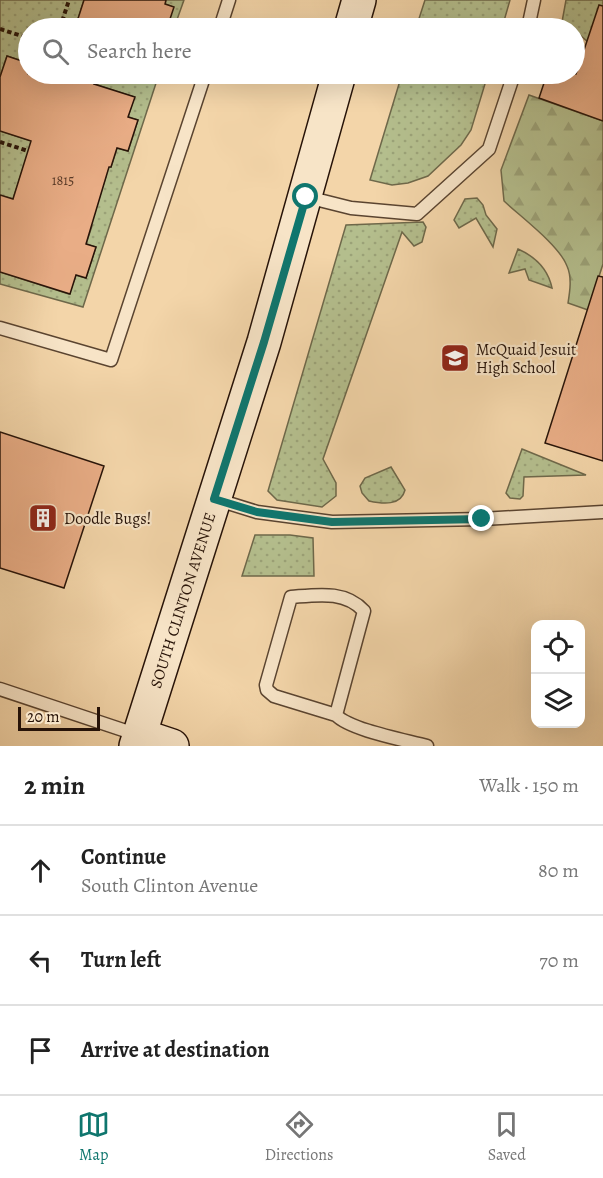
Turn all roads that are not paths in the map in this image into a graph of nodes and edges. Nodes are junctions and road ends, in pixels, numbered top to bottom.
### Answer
1 (229, 0) edge
2 (358, 0) edge
3 (534, 0) edge
4 (223, 18) edge
5 (354, 18) edge
6 (530, 18) edge
7 (202, 84) edge
8 (336, 84) edge
9 (511, 84) edge
10 (306, 197) junction
11 (0, 328) edge
12 (214, 499) junction
13 (603, 512) edge
14 (0, 689) edge
15 (336, 715) junction
16 (137, 741) edge
17 (172, 746) edge
18 (427, 746) edge

1 - 4 lane
2 - 5 street
3 - 6 lane
7 - 11 lane
8 - 10 street, SOUTH CLINTON AVENUE
9 - 10 lane
10 - 12 street, SOUTH CLINTON AVENUE
12 - 13 lane
12 - 16 street, SOUTH CLINTON AVENUE
14 - 16 lane
15 - 15 lane
15 - 18 lane
16 - 17 street

